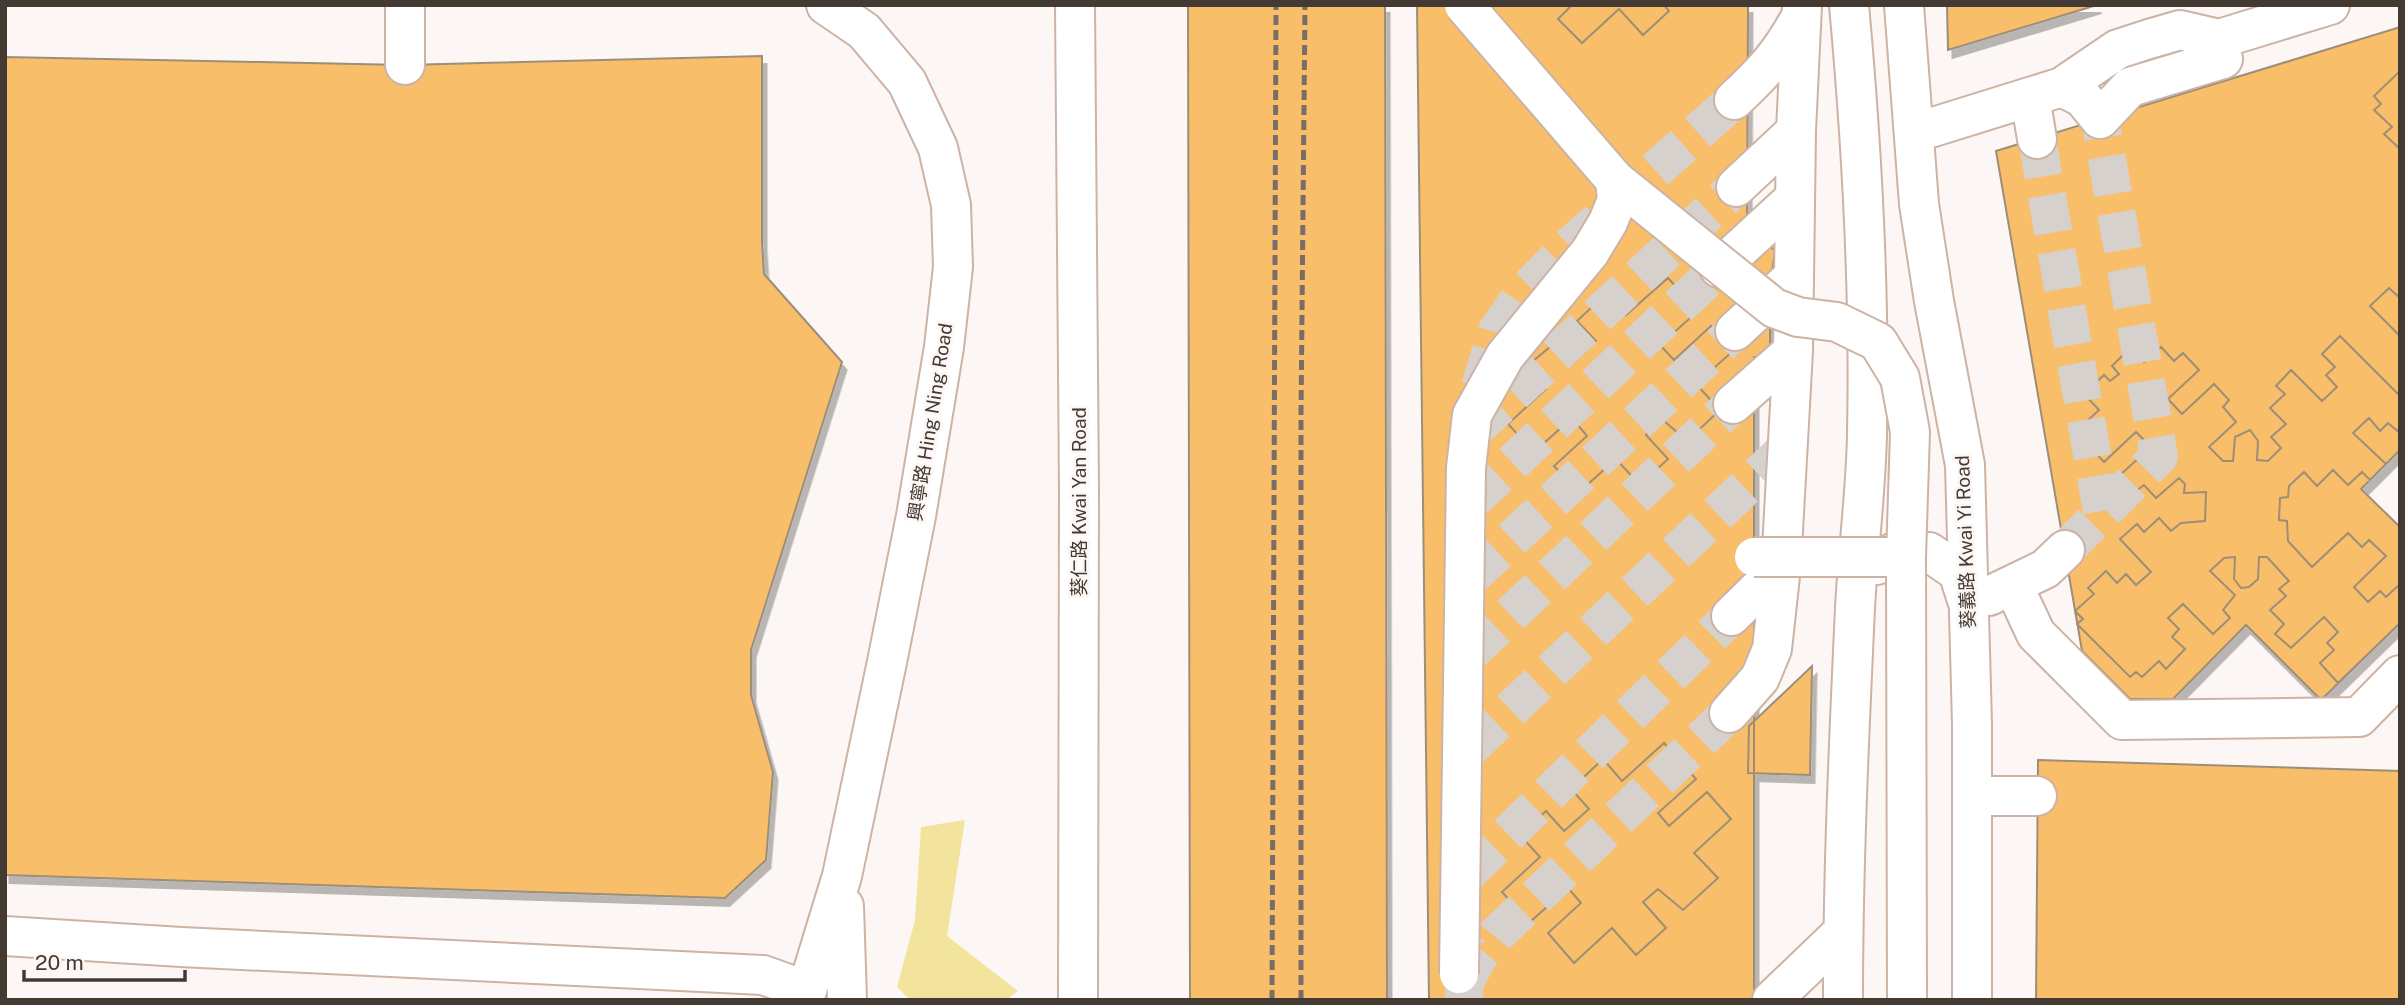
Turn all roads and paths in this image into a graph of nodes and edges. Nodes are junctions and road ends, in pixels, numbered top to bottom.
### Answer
1 (405, 5) edge
2 (825, 5) edge
3 (1075, 5) edge
4 (1464, 5) edge
5 (1849, 5) edge
6 (1903, 5) edge
7 (2330, 5) edge
8 (1802, 10) edge
9 (2219, 39) junction
10 (405, 65) dead end
11 (2046, 92) junction
12 (1734, 100) tunnel mouth
13 (1796, 131) junction
14 (1914, 133) junction
15 (2037, 139) tunnel mouth
16 (1615, 180) junction
17 (1736, 187) tunnel mouth
18 (1795, 198) junction
19 (1719, 268) tunnel mouth
20 (1795, 276) junction
21 (1735, 331) tunnel mouth
22 (1793, 351) junction
23 (1733, 404) tunnel mouth
24 (2065, 550) tunnel mouth
25 (1906, 556) junction
26 (1768, 562) junction
27 (2013, 584) junction
28 (1855, 606) junction
29 (1969, 606) junction
30 (1731, 616) tunnel mouth
31 (2400, 675) edge
32 (1729, 713) tunnel mouth
33 (1973, 796) junction
34 (2037, 796) dead end
35 (842, 876) junction
36 (1843, 932) junction
37 (5, 936) edge
38 (1459, 974) tunnel mouth
39 (1781, 996) edge
40 (804, 1000) edge
41 (847, 1000) edge
42 (1078, 1000) edge
43 (1843, 1000) edge
44 (1908, 1000) edge
45 (1972, 1000) edge

1 - 10 street
2 - 35 street, 興寧路 Hing Ning Road
3 - 42 street, 葵仁路 Kwai Yan Road
4 - 16 street, bridge
5 - 28 street
6 - 14 street, 葵義路 Kwai Yi Road
7 - 9 street
8 - 12 street
8 - 13 street
9 - 11 street
9 - 11 street
11 - 14 street
11 - 15 street
13 - 17 street
13 - 18 street
14 - 29 street, 葵義路 Kwai Yi Road
16 - 25 street, bridge
16 - 38 street, bridge
18 - 19 street
18 - 20 street
20 - 21 street
20 - 22 street
22 - 23 street
22 - 26 street
24 - 27 street
25 - 26 street, bridge
25 - 44 street, bridge
26 - 30 street
26 - 32 street
27 - 29 street
27 - 31 street
28 - 29 street
28 - 36 street
29 - 33 street, 葵義路 Kwai Yi Road
33 - 34 street
33 - 45 street, 葵義路 Kwai Yi Road
35 - 40 street, 興寧路 Hing Ning Road
35 - 41 street, 興寧路 Hing Ning Road
36 - 39 street
36 - 43 street
37 - 40 street

